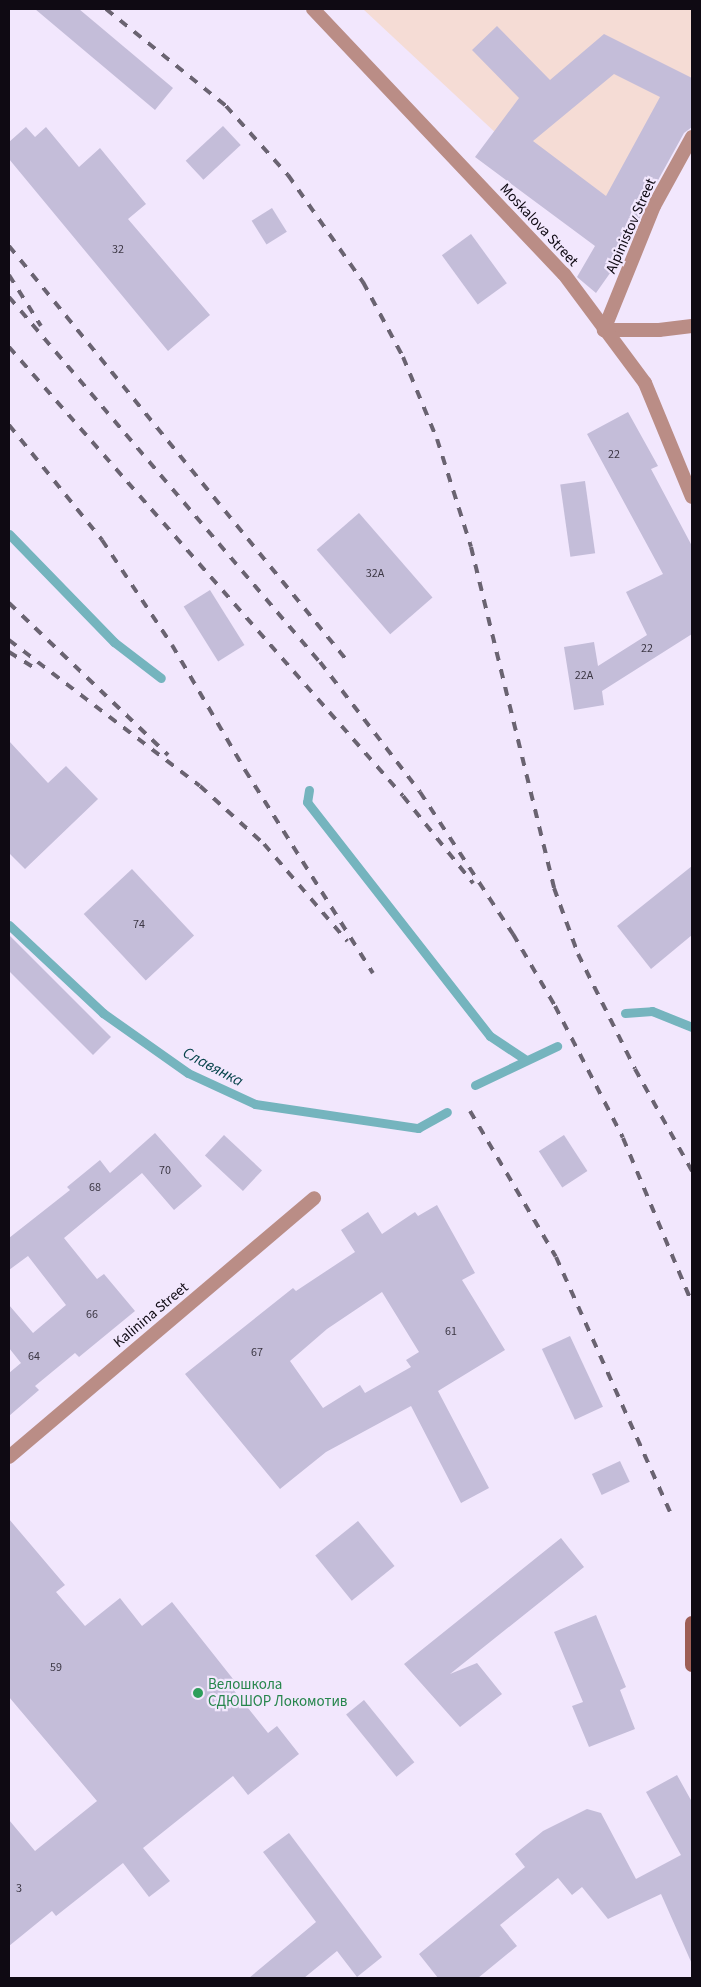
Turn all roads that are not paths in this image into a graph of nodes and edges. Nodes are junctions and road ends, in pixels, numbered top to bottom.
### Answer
1 (313, 9) edge
2 (692, 137) edge
3 (692, 326) edge
4 (604, 330) junction
5 (692, 497) edge
6 (314, 1198) dead end
7 (9, 1457) edge
8 (692, 1623) edge
9 (692, 1665) edge

1 - 4 street, Moskalova Street
2 - 4 street, Alpinistov Street
3 - 4 street
4 - 5 street, Moskalova Street
6 - 7 street, Kalinina Street
8 - 9 main road

